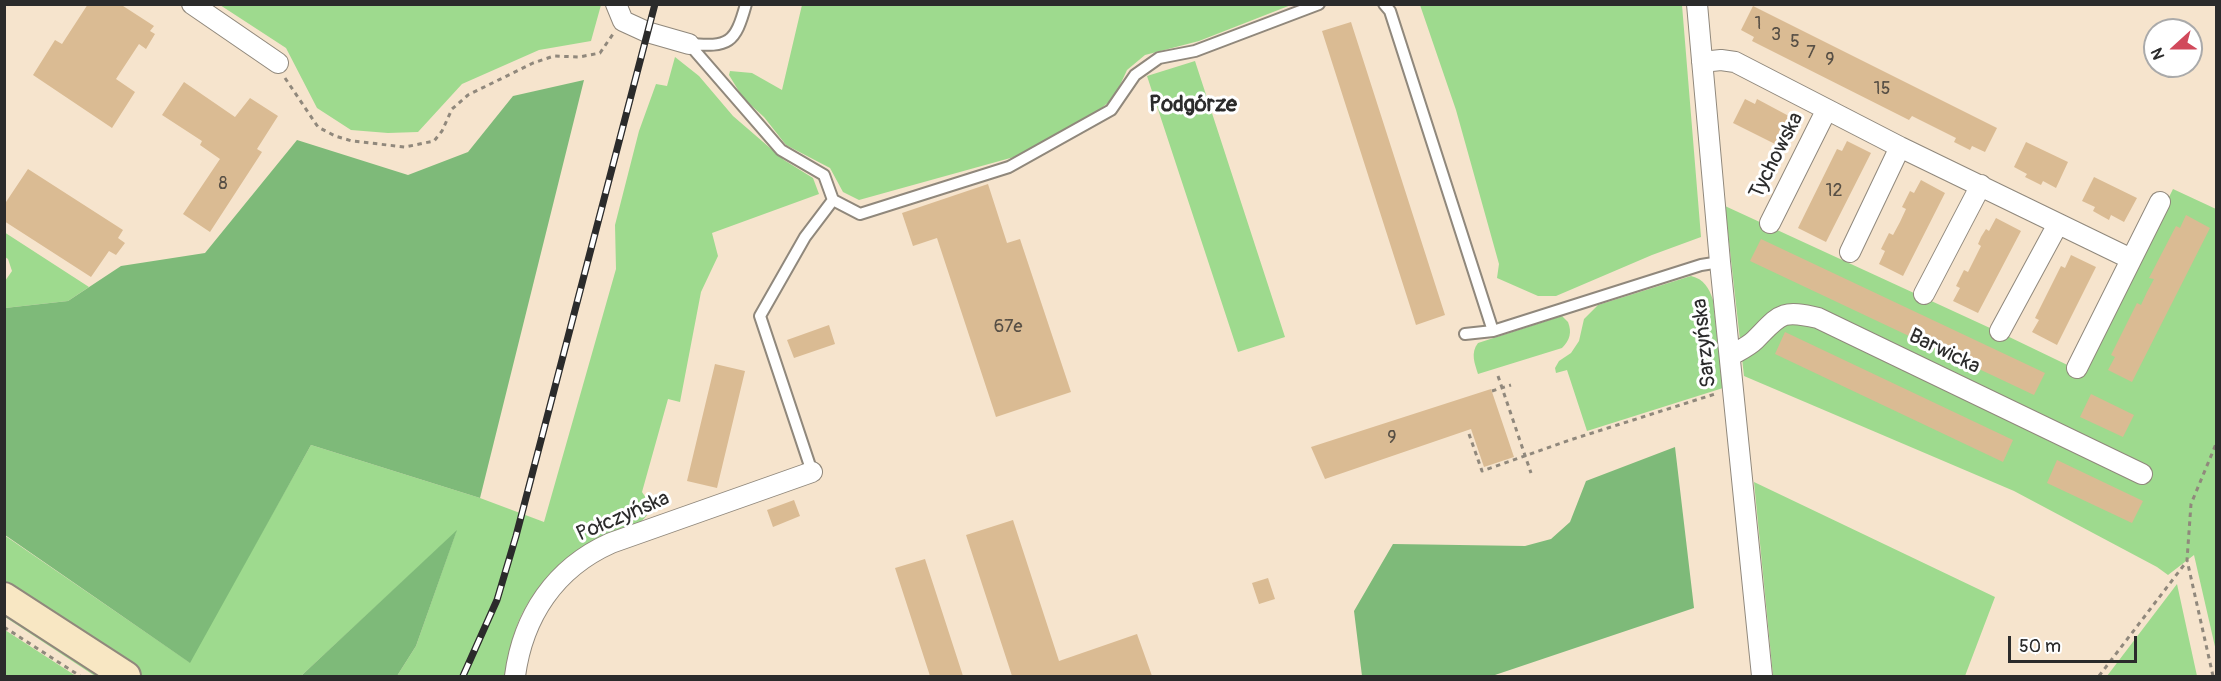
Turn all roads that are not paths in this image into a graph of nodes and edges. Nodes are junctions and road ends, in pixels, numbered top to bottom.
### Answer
1 (192, 4) edge
2 (746, 4) edge
3 (1319, 4) edge
4 (1384, 4) edge
5 (1697, 4) edge
6 (619, 13) edge
7 (689, 44) junction
8 (1702, 62) junction
9 (278, 63) road end
10 (1826, 111) junction
11 (1900, 147) junction
12 (1981, 185) junction
13 (833, 200) junction
14 (2160, 202) dead end
15 (1770, 223) dead end
16 (2058, 224) junction
17 (1850, 252) dead end
18 (2131, 259) junction
19 (1720, 262) junction
20 (1924, 294) dead end
21 (1493, 331) junction
22 (2000, 331) dead end
23 (1465, 334) dead end
24 (1730, 356) junction
25 (2077, 368) dead end
26 (812, 472) joint
27 (2142, 474) dead end
28 (4, 597) edge
29 (126, 676) edge
30 (515, 676) edge
31 (1762, 676) edge

1 - 9 street
2 - 7 lane
3 - 13 lane
4 - 21 lane
5 - 8 street, Sarzyńska
6 - 7 street
7 - 13 lane
8 - 10 street, Tychowska
8 - 19 street, Sarzyńska
10 - 11 street, Tychowska
10 - 15 street, Tychowska
11 - 12 street, Tychowska
11 - 17 street
12 - 16 street, Tychowska
12 - 20 street
13 - 26 lane
14 - 18 street
16 - 18 street, Tychowska
16 - 22 street
18 - 25 street
19 - 21 lane
19 - 24 street, Sarzyńska
21 - 23 lane
24 - 27 street, Barwicka
24 - 31 street, Sarzyńska
26 - 30 street, Połczyńska
28 - 29 main road

